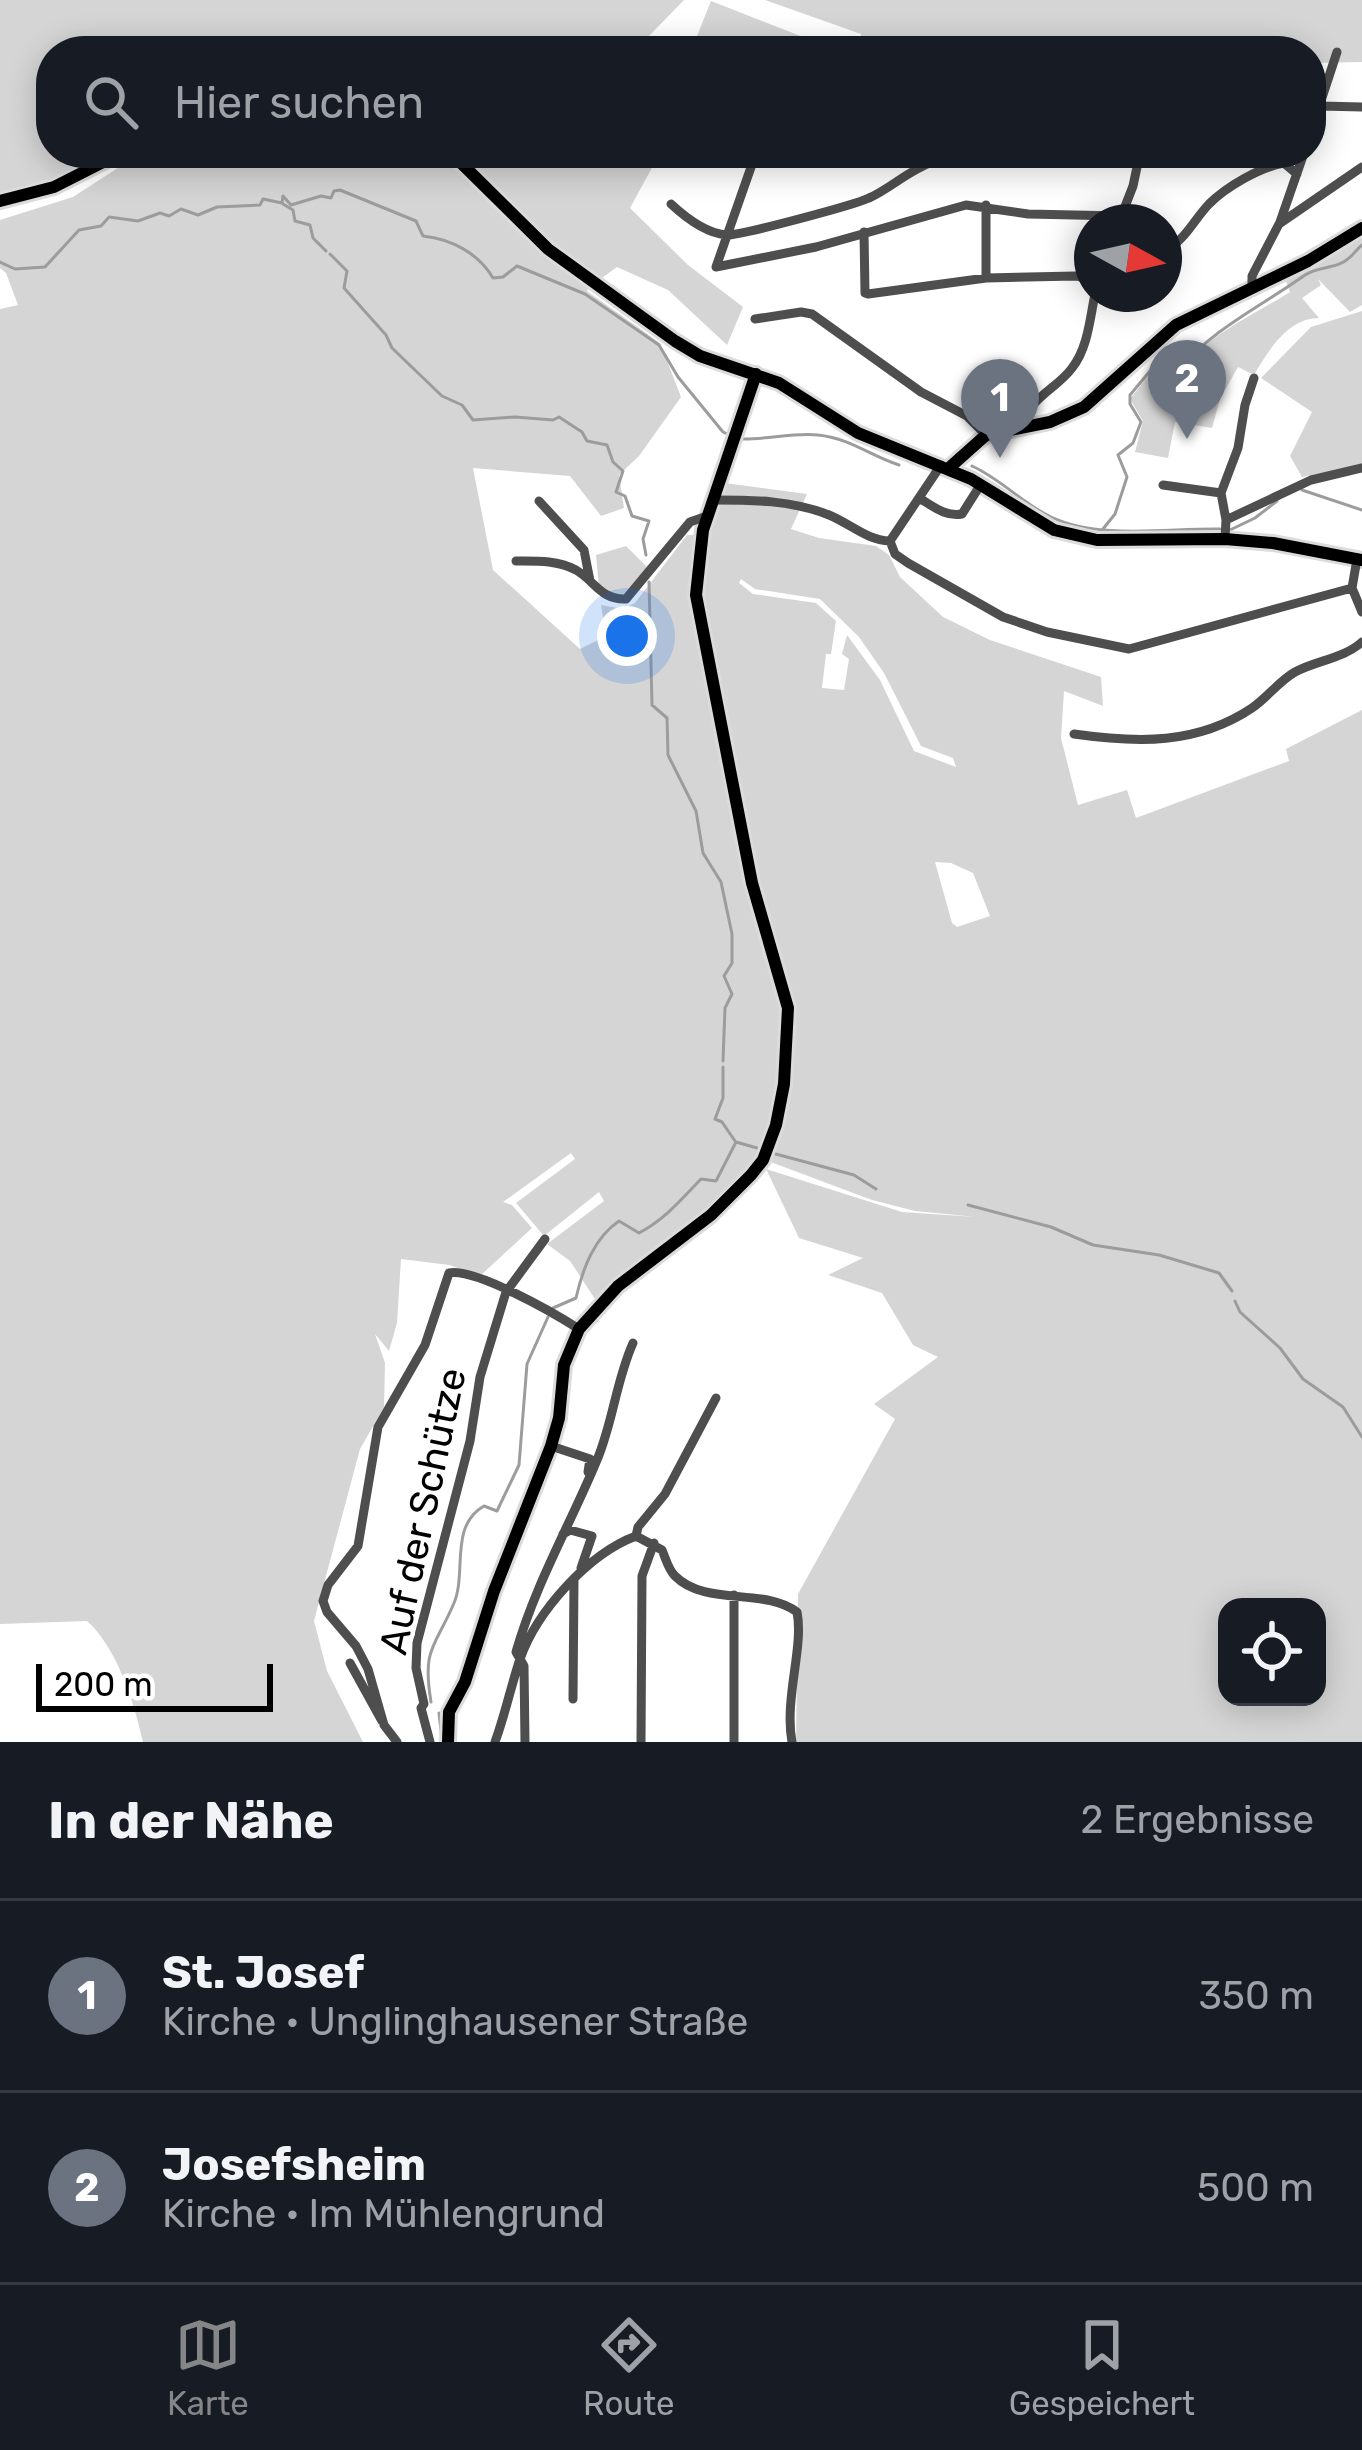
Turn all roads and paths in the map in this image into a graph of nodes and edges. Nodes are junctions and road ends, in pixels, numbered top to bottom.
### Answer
1 (1337, 52) dead end
2 (1326, 79) edge
3 (1326, 100) edge
4 (1362, 107) edge
5 (1362, 167) edge
6 (91, 168) edge
7 (466, 168) edge
8 (751, 168) edge
9 (922, 168) edge
10 (1135, 168) edge
11 (1270, 168) edge
12 (1290, 168) edge
13 (1299, 168) edge
14 (1297, 174) junction
15 (0, 201) edge
16 (671, 204) dead end
17 (1125, 204) edge
18 (986, 205) junction
19 (1074, 216) edge
20 (1279, 224) junction
21 (1362, 228) edge
22 (864, 232) junction
23 (727, 235) junction
24 (1182, 239) edge
25 (1074, 276) edge
26 (986, 278) junction
27 (1252, 287) junction
28 (1091, 312) edge
29 (755, 319) dead end
30 (756, 374) junction
31 (1255, 378) dead end
32 (979, 397) dead end
33 (1024, 419) junction
34 (986, 435) junction
35 (945, 466) junction
36 (1362, 468) edge
37 (981, 484) junction
38 (1163, 485) dead end
39 (1221, 493) junction
40 (919, 498) junction
41 (713, 500) junction
42 (539, 501) dead end
43 (707, 516) junction
44 (1226, 530) junction
45 (890, 541) junction
46 (1360, 560) edge
47 (515, 561) dead end
48 (590, 581) junction
49 (1352, 588) junction
50 (1362, 612) edge
51 (1362, 642) edge
52 (1074, 734) dead end
53 (545, 1239) dead end
54 (506, 1292) junction
55 (579, 1329) junction
56 (634, 1342) dead end
57 (716, 1398) dead end
58 (551, 1446) junction
59 (588, 1478) junction
60 (636, 1536) junction
61 (559, 1537) junction
62 (654, 1543) junction
63 (581, 1568) junction
64 (574, 1580) junction
65 (734, 1595) junction
66 (520, 1660) junction
67 (350, 1663) dead end
68 (573, 1700) dead end
69 (424, 1704) junction
70 (449, 1712) junction
71 (384, 1725) junction
72 (397, 1742) edge
73 (430, 1742) edge
74 (448, 1742) edge
75 (495, 1742) edge
76 (525, 1742) edge
77 (641, 1742) edge
78 (734, 1742) edge
79 (792, 1742) edge

1 - 2 street
3 - 4 street
5 - 20 street
6 - 15 main road
7 - 30 main road
8 - 23 street
9 - 23 street
10 - 17 street
11 - 24 street
12 - 14 street
13 - 14 street
14 - 20 street
16 - 23 street
18 - 19 street
18 - 22 street
18 - 26 street
20 - 27 street
21 - 27 main road
22 - 23 street
22 - 26 street
25 - 26 street
27 - 33 main road
28 - 33 street
29 - 34 street
30 - 35 main road
30 - 41 main road
31 - 39 street
32 - 33 street
33 - 34 main road
34 - 35 main road
35 - 37 main road
35 - 40 street
36 - 44 street
37 - 40 street
37 - 44 main road
38 - 39 street
39 - 44 street
40 - 45 street
41 - 43 main road
41 - 45 street
42 - 48 street
43 - 48 street
43 - 55 main road
44 - 46 main road
45 - 49 street
46 - 49 street
47 - 48 street
49 - 50 street
51 - 52 street
53 - 54 street, Auf der Schütze
54 - 55 street
54 - 69 street, Auf der Schütze
54 - 71 street
55 - 58 main road
56 - 59 street
57 - 60 street
58 - 59 street
58 - 70 main road
59 - 61 street
60 - 62 street
60 - 63 street
61 - 63 street
61 - 66 street
62 - 65 street
62 - 77 street
63 - 64 street
64 - 66 street
64 - 68 street
65 - 78 street
65 - 79 street
66 - 75 street
66 - 76 street
67 - 71 street
69 - 70 street
69 - 73 street, Auf der Schütze
70 - 74 main road
71 - 72 street

